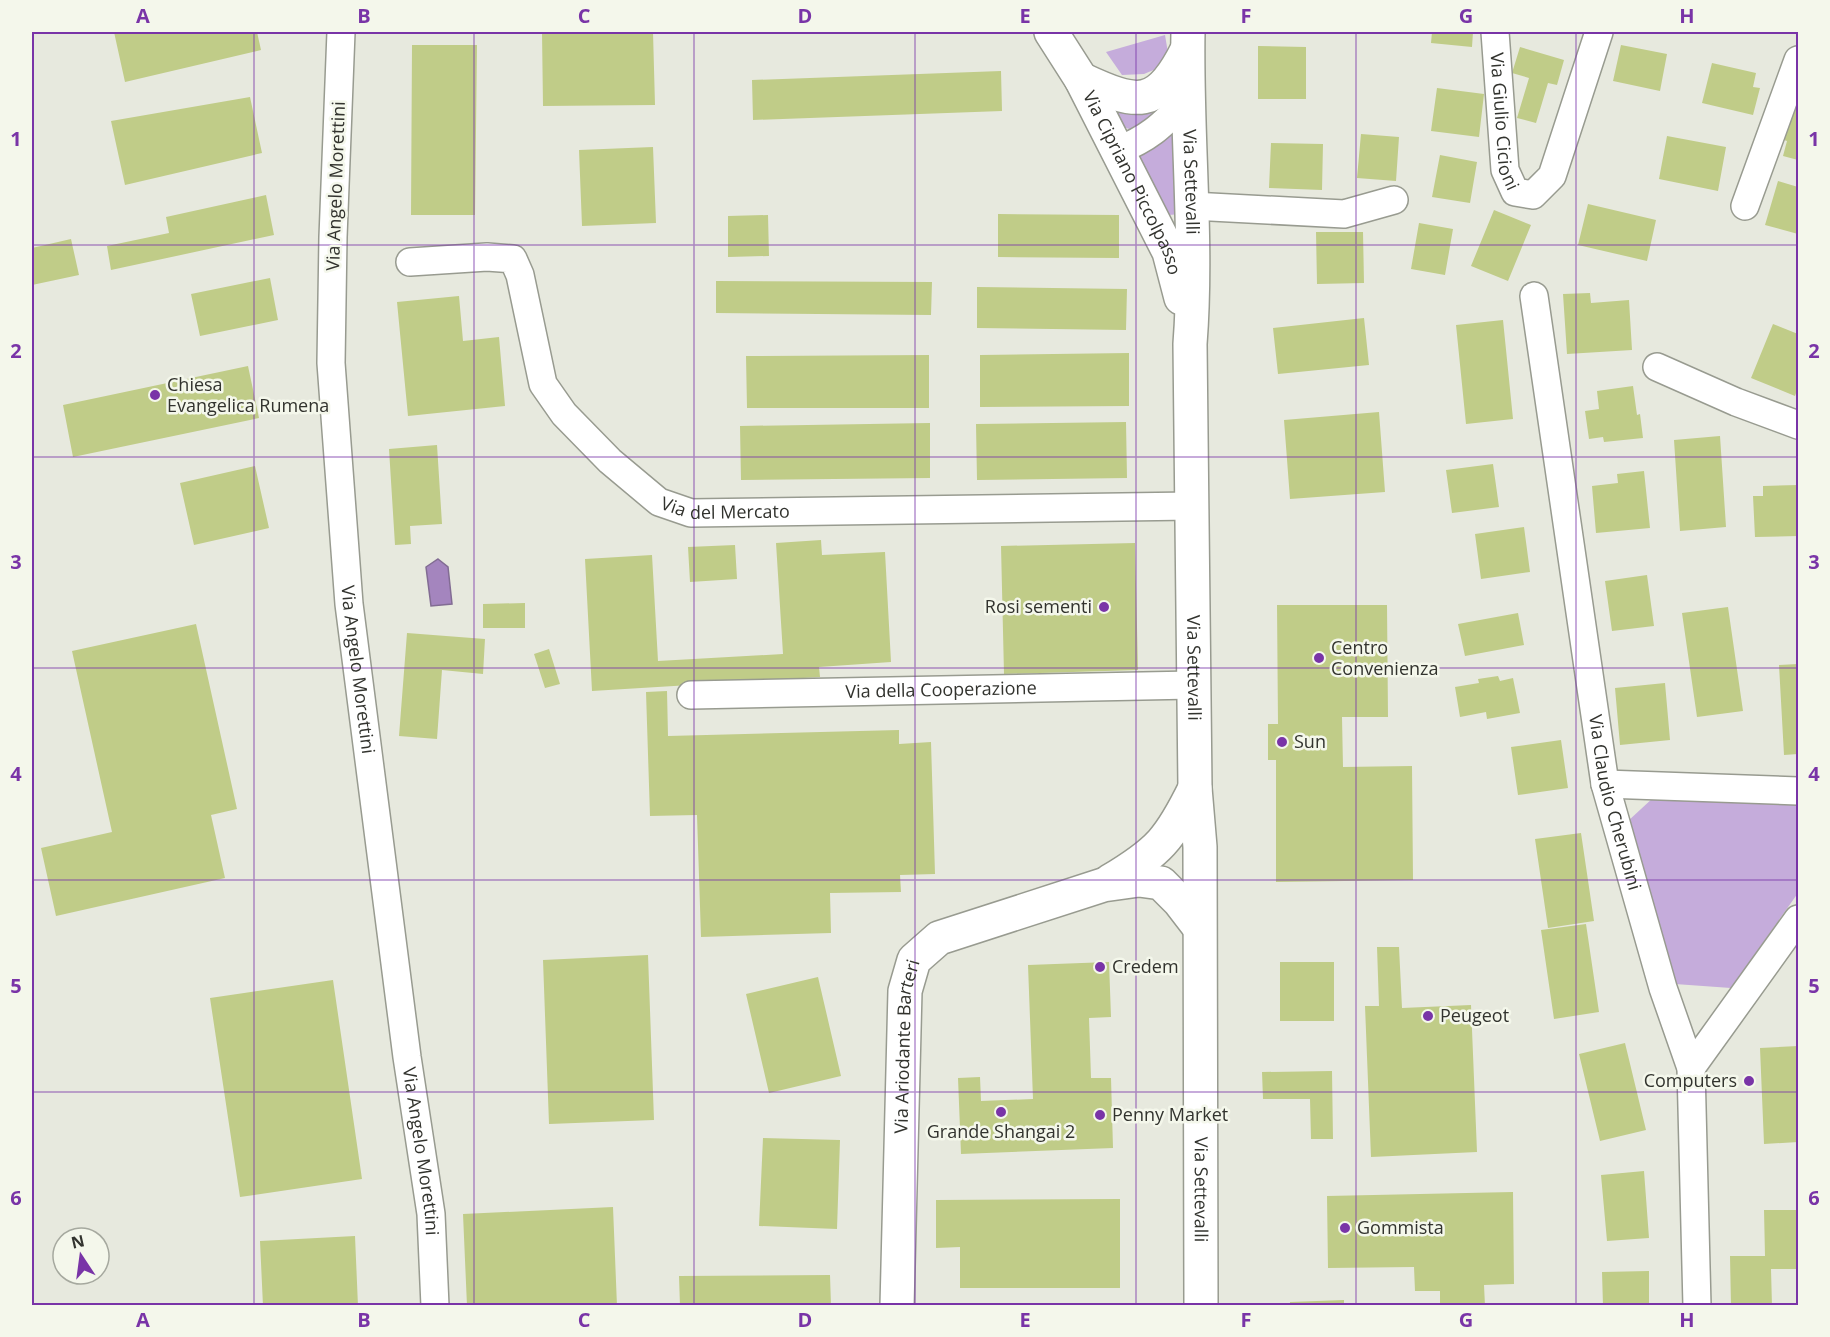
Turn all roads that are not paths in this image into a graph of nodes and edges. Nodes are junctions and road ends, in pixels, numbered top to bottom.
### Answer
1 (341, 32) edge
2 (1051, 32) edge
3 (1495, 32) edge
4 (1599, 32) edge
5 (1187, 41) edge
6 (1798, 60) edge
7 (1081, 79) junction
8 (1189, 98) junction
9 (1117, 151) junction
10 (1394, 200) dead end
11 (1745, 206) dead end
12 (1193, 214) junction
13 (1153, 223) junction
14 (410, 262) dead end
15 (1533, 296) dead end
16 (1190, 344) junction
17 (1657, 367) dead end
18 (1798, 425) edge
19 (1192, 506) junction
20 (1193, 685) junction
21 (691, 694) dead end
22 (1605, 784) junction
23 (1195, 788) junction
24 (1798, 791) edge
25 (1103, 885) junction
26 (1798, 918) edge
27 (1199, 927) junction
28 (1691, 1068) junction
29 (435, 1305) edge
30 (897, 1305) edge
31 (1201, 1305) edge
32 (1697, 1305) edge

1 - 29 street, Via Angelo Morettini
2 - 7 main road, Via Cipriano Piccolpasso
3 - 4 street, Via Giulio Cicioni
5 - 7 main road
5 - 8 main road, Via Settevalli
6 - 11 street
7 - 9 main road, Via Cipriano Piccolpasso
8 - 9 street
8 - 12 main road, Via Settevalli
9 - 13 main road, Via Cipriano Piccolpasso
10 - 12 street
12 - 13 street
12 - 16 main road, Via Settevalli
13 - 16 main road, Via Cipriano Piccolpasso
14 - 19 street, Via del Mercato
15 - 22 street, Via Claudio Cherubini
16 - 19 main road, Via Settevalli
17 - 18 street
19 - 20 main road, Via Settevalli
20 - 21 street, Via della Cooperazione
20 - 23 main road, Via Settevalli
22 - 24 street
22 - 28 street, Via Claudio Cherubini
23 - 25 main road
23 - 27 main road, Via Settevalli
25 - 27 main road
25 - 30 main road, Via Ariodante Barteri
26 - 28 street
27 - 31 main road, Via Settevalli
28 - 32 street, Via Claudio Cherubini

